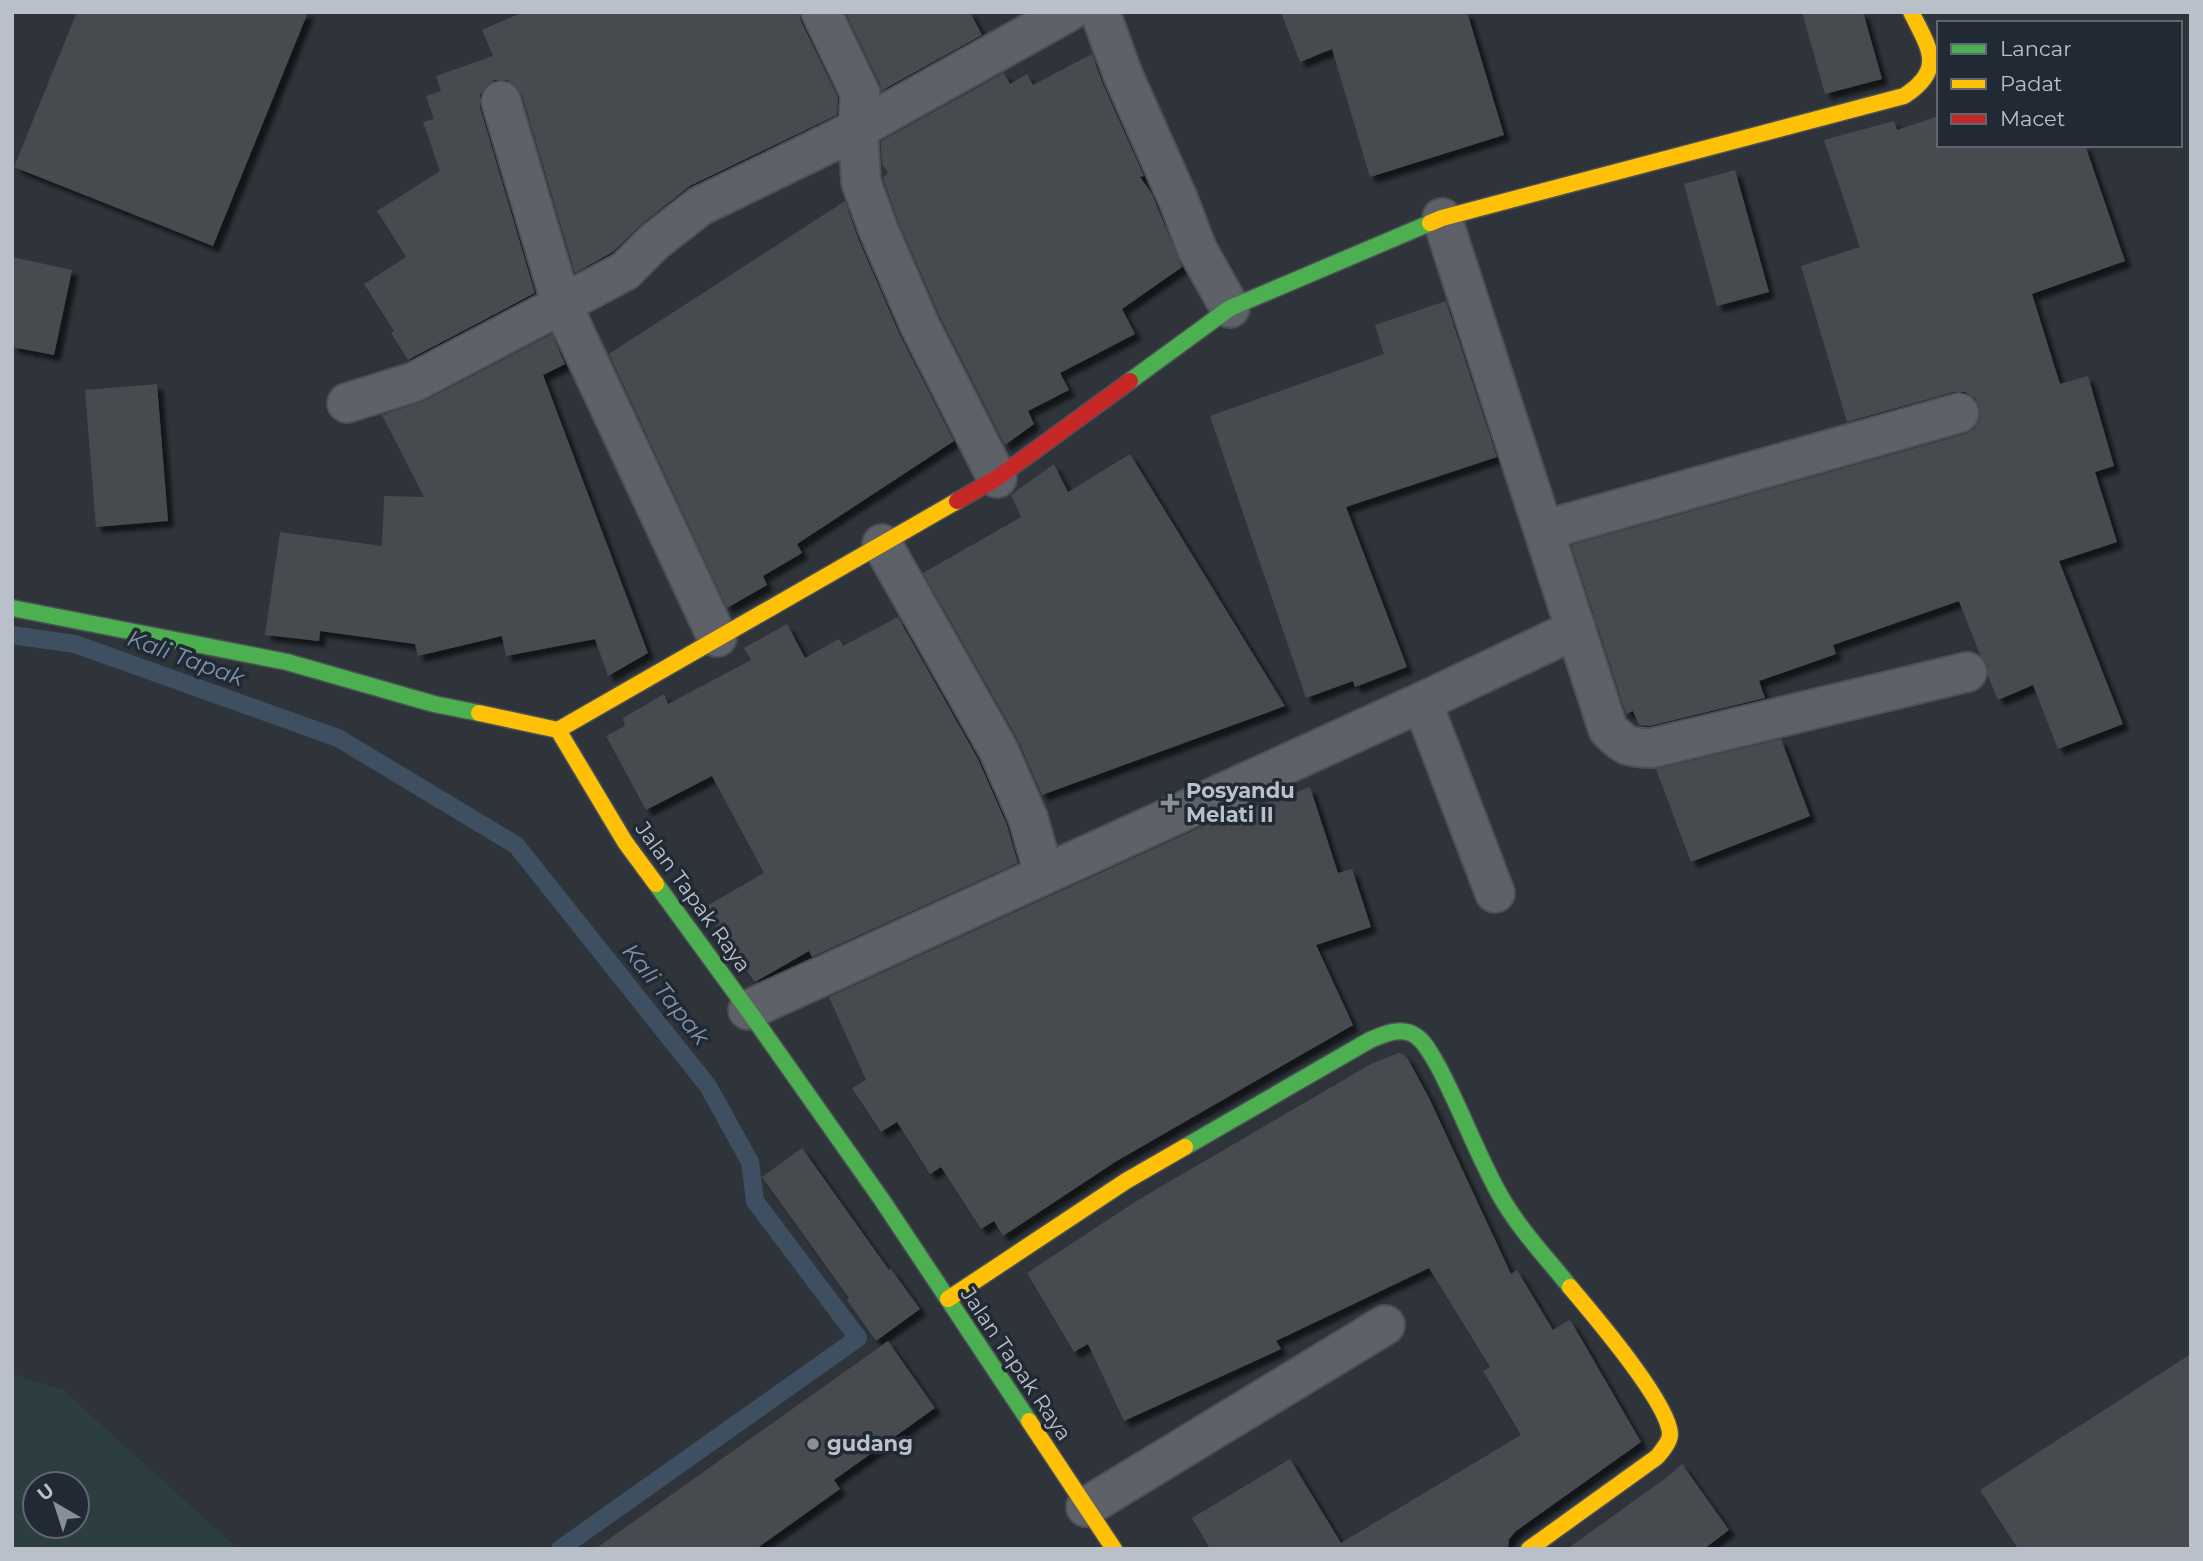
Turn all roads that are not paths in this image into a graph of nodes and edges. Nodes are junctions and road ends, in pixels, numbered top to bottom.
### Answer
1 (821, 12) edge
2 (1068, 12) edge
3 (1100, 12) edge
4 (1911, 12) edge
5 (500, 101) dead end
6 (858, 129) junction
7 (1442, 218) junction
8 (561, 303) junction
9 (1230, 308) junction
10 (347, 403) dead end
11 (1959, 413) dead end
12 (997, 478) junction
13 (1545, 530) junction
14 (882, 544) junction
15 (12, 608) edge
16 (1576, 629) junction
17 (717, 637) junction
18 (1967, 672) dead end
19 (1422, 702) junction
20 (558, 730) junction
21 (1044, 874) junction
22 (1495, 893) dead end
23 (748, 1010) junction
24 (948, 1299) junction
25 (1385, 1325) dead end
26 (1086, 1507) junction
27 (1114, 1549) edge
28 (1529, 1549) edge

1 - 6 street
2 - 6 street
3 - 9 street
4 - 7 street
5 - 8 street
6 - 8 street
6 - 12 street
7 - 9 street
7 - 13 street
8 - 10 street
8 - 17 street
9 - 12 street
11 - 13 street
12 - 14 street
13 - 16 street
14 - 17 street
14 - 21 street
15 - 20 street
16 - 18 street
16 - 19 street
17 - 20 street
19 - 21 street
19 - 22 street
20 - 23 street, Jalan Tapak Raya
21 - 23 street
23 - 24 street, Jalan Tapak Raya
24 - 26 street, Jalan Tapak Raya
24 - 28 street
25 - 26 street
26 - 27 street, Jalan Tapak Raya

